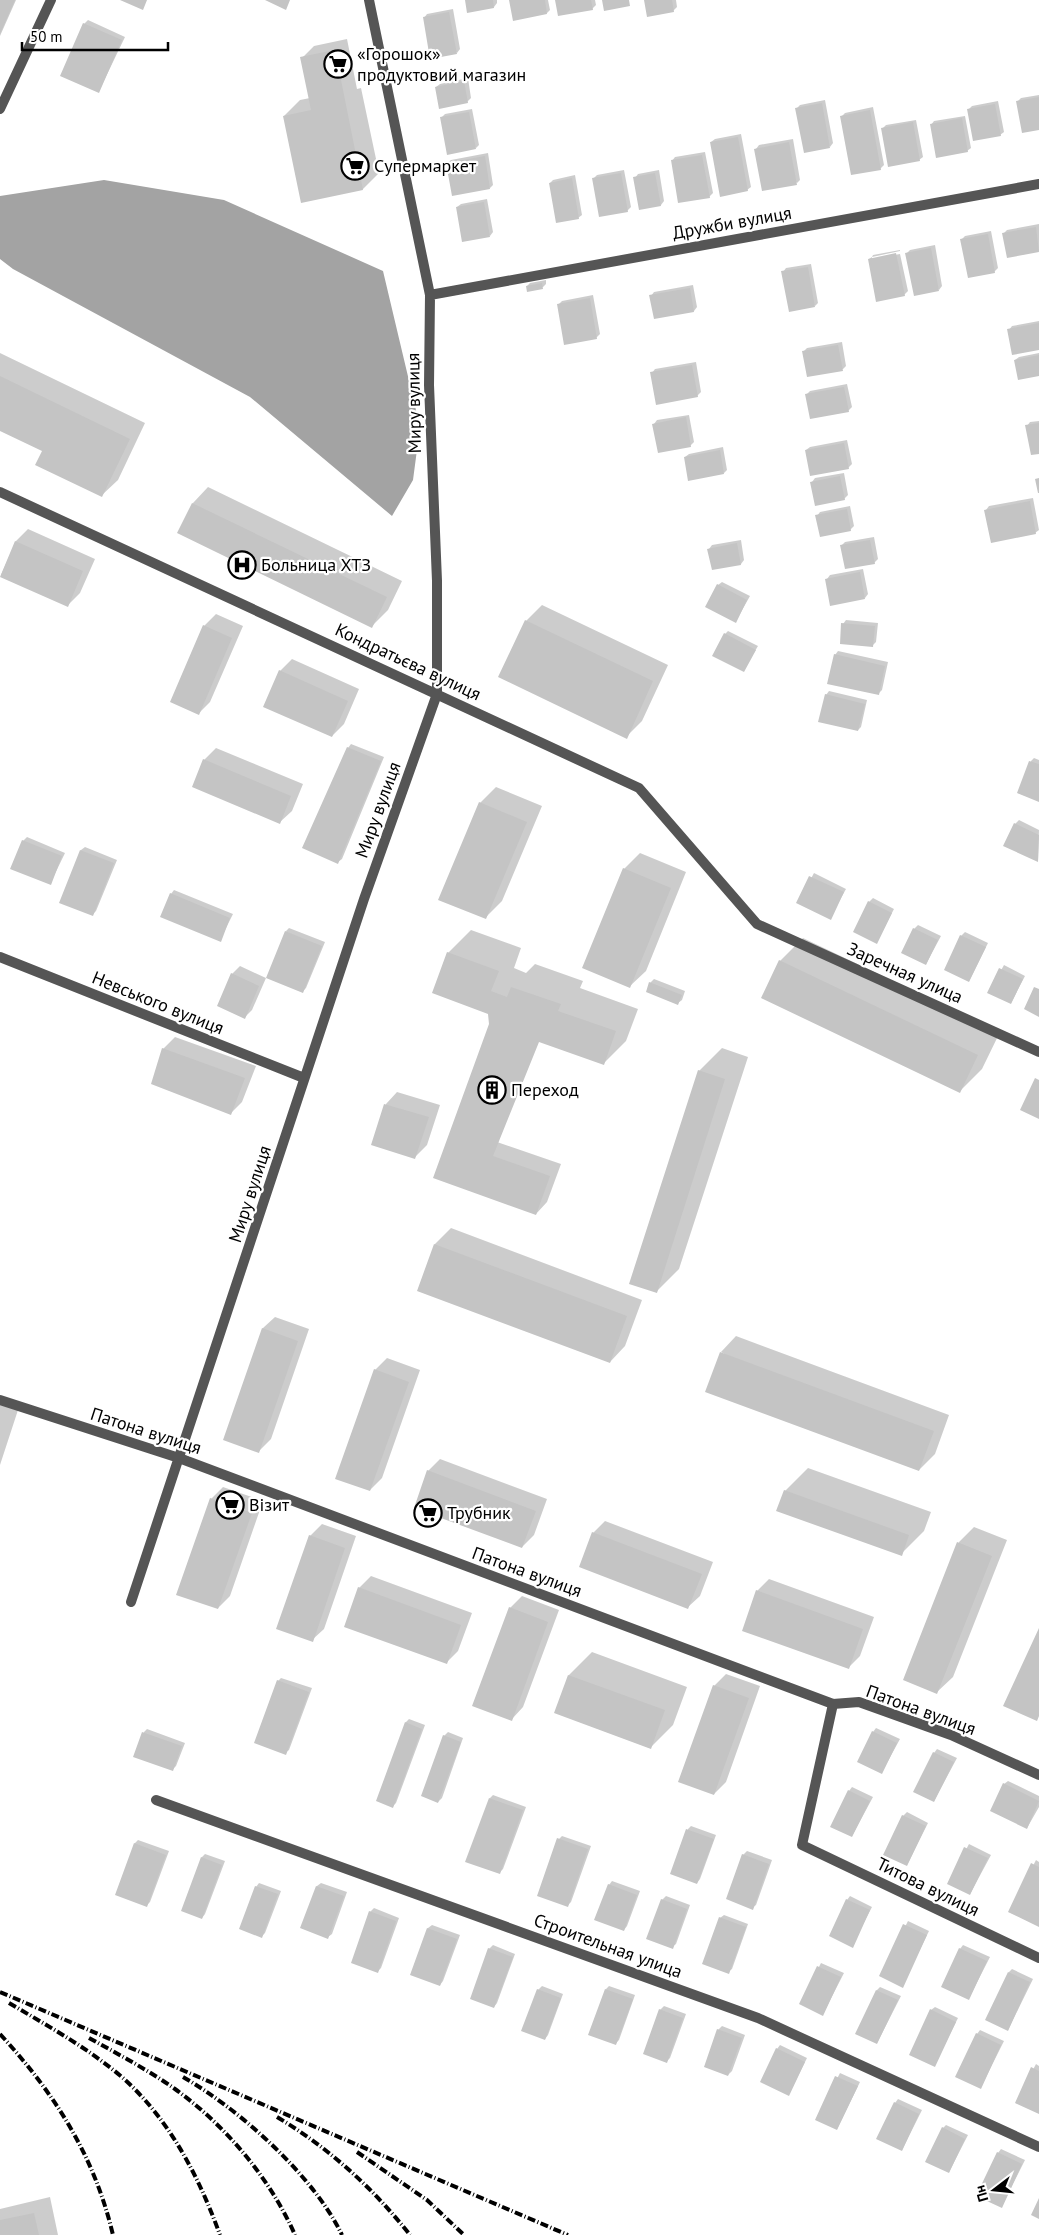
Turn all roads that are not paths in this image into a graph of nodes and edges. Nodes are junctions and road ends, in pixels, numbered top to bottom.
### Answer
1 (51, 0) edge
2 (369, 0) edge
3 (0, 109) edge
4 (1039, 184) edge
5 (430, 295) junction
6 (0, 492) edge
7 (437, 694) junction
8 (757, 924) joint
9 (0, 957) edge
10 (1039, 1052) edge
11 (304, 1078) junction
12 (0, 1400) edge
13 (179, 1458) junction
14 (131, 1602) dead end
15 (833, 1704) junction
16 (1039, 1775) edge
17 (156, 1800) dead end
18 (1039, 1958) edge
19 (1039, 2147) edge

1 - 3 street
2 - 5 street, Миру вулиця
4 - 5 street, Дружби вулиця
5 - 7 street, Миру вулиця
6 - 7 street, Кондратьєва вулиця
7 - 8 street, Кондратьєва вулиця
7 - 11 street, Миру вулиця
8 - 10 street, Заречная улица
9 - 11 street, Невського вулиця
11 - 13 street, Миру вулиця
12 - 13 street, Патона вулиця
13 - 14 street, Миру вулиця
13 - 15 street, Патона вулиця
15 - 16 street, Патона вулиця
15 - 18 street, Титова вулиця
17 - 19 street, Строительная улица

